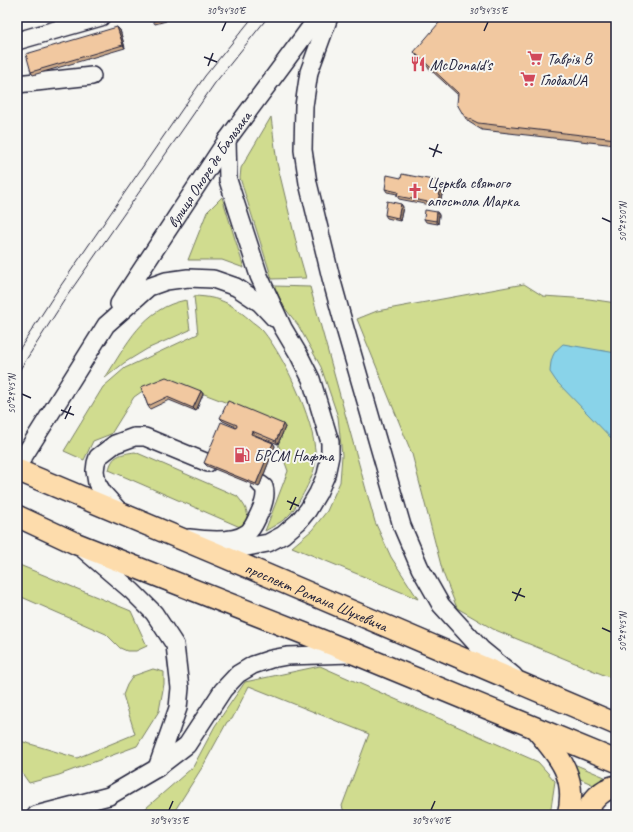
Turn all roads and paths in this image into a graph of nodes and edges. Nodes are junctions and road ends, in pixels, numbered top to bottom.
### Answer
1 (101, 17) edge
2 (318, 17) edge
3 (328, 17) edge
4 (17, 41) edge
5 (92, 76) dead end
6 (17, 84) edge
7 (227, 140) junction
8 (106, 325) junction
9 (283, 328) junction
10 (208, 462) edge
11 (17, 467) edge
12 (17, 470) edge
13 (260, 484) dead end
14 (123, 515) junction
15 (17, 516) edge
16 (175, 536) junction
17 (77, 544) junction
18 (215, 553) junction
19 (356, 654) junction
20 (528, 687) junction
21 (616, 724) edge
22 (534, 727) junction
23 (616, 761) edge
24 (157, 768) junction
25 (616, 786) edge
26 (36, 815) edge
27 (568, 815) edge
28 (587, 815) edge

1 - 4 street
2 - 7 street, вулиця Оноре де Бальзака
3 - 20 street
5 - 6 street
7 - 8 street, вулиця Оноре де Бальзака
7 - 9 street
8 - 9 street
8 - 11 street, вулиця Оноре де Бальзака
9 - 18 street
10 - 14 street
12 - 14 main road, проспект Романа Шухевича
13 - 16 street
14 - 16 main road, проспект Романа Шухевича
15 - 17 main road
16 - 18 main road, проспект Романа Шухевича
17 - 19 main road
17 - 24 street
18 - 20 main road, проспект Романа Шухевича
19 - 22 main road
19 - 24 street
20 - 21 main road, проспект Романа Шухевича
22 - 23 main road
22 - 27 main road
24 - 26 street
25 - 28 main road

